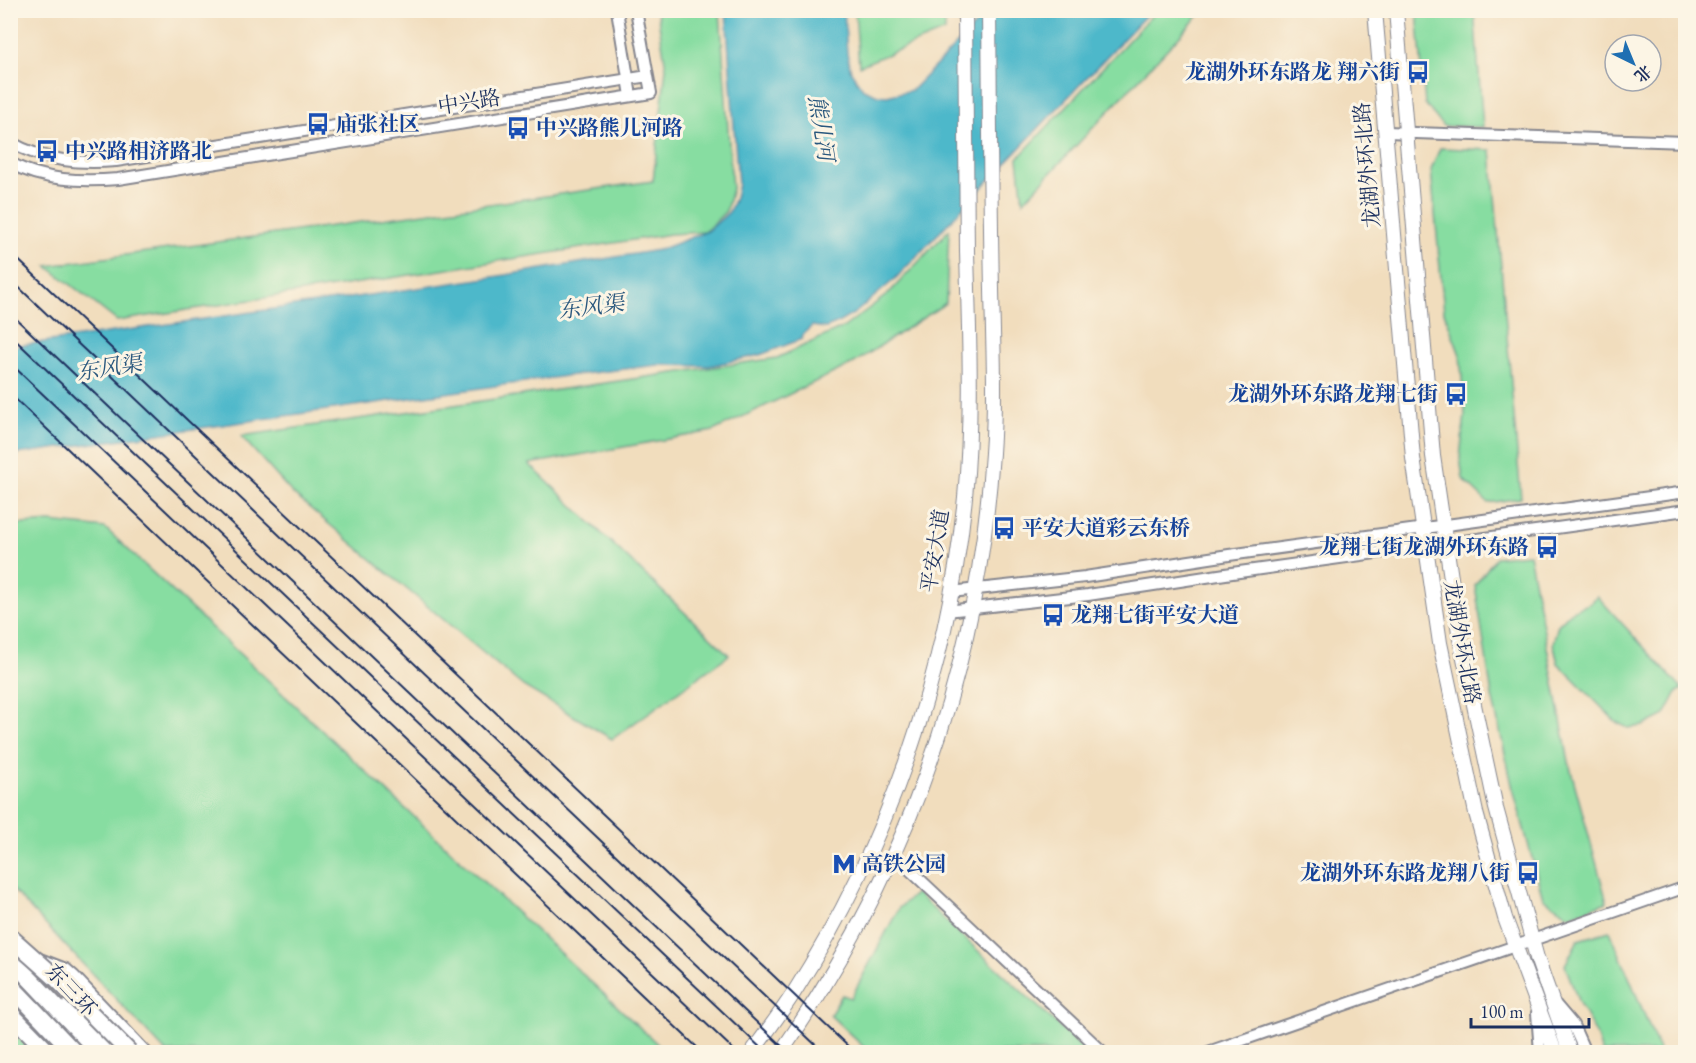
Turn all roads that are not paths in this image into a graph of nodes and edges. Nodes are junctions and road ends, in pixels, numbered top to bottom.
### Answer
1 (617, 10) edge
2 (636, 10) edge
3 (989, 10) edge
4 (1375, 10) edge
5 (1396, 10) edge
6 (965, 13) edge
7 (648, 76) junction
8 (629, 79) junction
9 (632, 96) junction
10 (1386, 132) junction
11 (1407, 132) junction
12 (10, 142) edge
13 (1686, 142) edge
14 (10, 163) edge
15 (1686, 492) edge
16 (1686, 510) edge
17 (1443, 525) junction
18 (1422, 528) junction
19 (1445, 544) junction
20 (1424, 547) junction
21 (975, 590) junction
22 (951, 592) junction
23 (971, 609) junction
24 (947, 611) junction
25 (894, 855) junction
26 (1686, 887) edge
27 (10, 938) edge
28 (1532, 940) junction
29 (1516, 946) junction
30 (16, 955) edge
31 (10, 985) edge
32 (1552, 999) junction
33 (1536, 1000) junction
34 (10, 1002) edge
35 (10, 1013) edge
36 (48, 1053) edge
37 (58, 1053) edge
38 (74, 1053) edge
39 (99, 1053) edge
40 (116, 1053) edge
41 (129, 1053) edge
42 (146, 1053) edge
43 (752, 1053) edge
44 (781, 1053) edge
45 (1103, 1053) edge
46 (1208, 1053) edge
47 (1540, 1053) edge
48 (1555, 1053) edge
49 (1570, 1053) edge
50 (1585, 1053) edge

1 - 8 street
2 - 7 street
3 - 21 main road
4 - 10 main road, 龙湖外环北路
5 - 11 main road, 龙湖外环北路
6 - 22 main road, 平安大道
7 - 8 street, 中兴路
7 - 9 street, 中兴路
8 - 9 street
8 - 12 street, 中兴路
9 - 14 street, 中兴路
10 - 11 street
10 - 18 main road, 龙湖外环北路
11 - 13 street
11 - 17 main road, 龙湖外环北路
15 - 17 street
16 - 19 street
17 - 18 street
17 - 19 main road, 龙湖外环北路
18 - 20 main road, 龙湖外环北路
18 - 21 street
19 - 20 street
19 - 28 main road, 龙湖外环北路
20 - 23 street
20 - 29 main road, 龙湖外环北路
21 - 22 street
21 - 23 main road
22 - 24 main road, 平安大道
23 - 24 street
23 - 25 main road
24 - 43 main road, 平安大道
25 - 44 main road
25 - 45 street
26 - 28 street
27 - 30 main road
27 - 41 highway, bridge
28 - 29 street
28 - 32 main road, 龙湖外环北路
29 - 33 main road, 龙湖外环北路
29 - 46 street
30 - 39 highway, 东三环
30 - 40 main road
30 - 42 street
31 - 38 highway, 东三环
32 - 49 main road, 龙湖外环北路
32 - 50 street
33 - 47 street
33 - 48 main road, 龙湖外环北路
34 - 37 main road
35 - 36 highway

